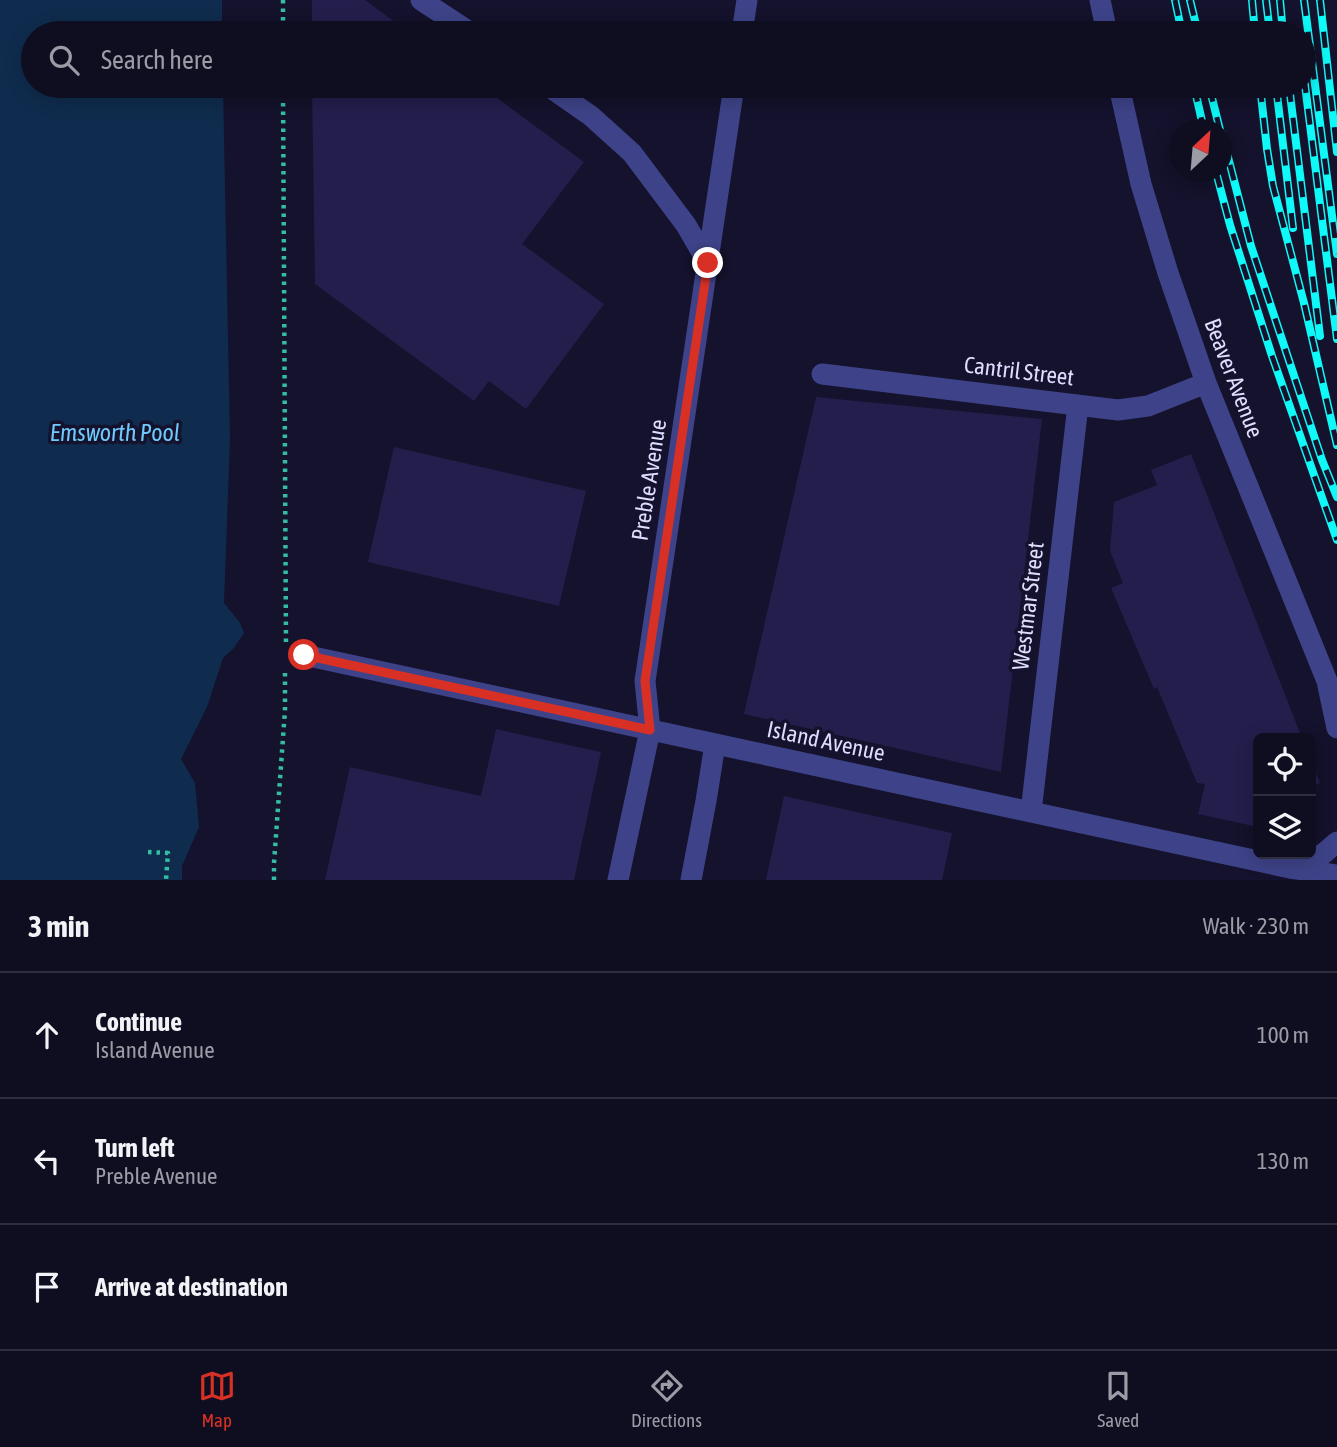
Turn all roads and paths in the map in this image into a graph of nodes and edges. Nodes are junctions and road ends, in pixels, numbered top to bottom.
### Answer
1 (283, 0) edge
2 (421, 0) edge
3 (747, 0) edge
4 (1100, 0) edge
5 (283, 21) edge
6 (453, 21) edge
7 (744, 21) edge
8 (1104, 21) edge
9 (283, 98) edge
10 (565, 98) edge
11 (732, 98) edge
12 (1122, 98) edge
13 (708, 263) junction
14 (822, 374) dead end
15 (1206, 383) junction
16 (1078, 405) junction
17 (292, 658) junction
18 (1332, 690) edge
19 (1337, 728) edge
20 (650, 730) junction
21 (715, 744) junction
22 (1031, 812) junction
23 (1337, 842) edge
24 (148, 852) dead end
25 (1290, 868) junction
26 (1337, 875) edge
27 (166, 880) edge
28 (274, 880) edge
29 (618, 880) edge
30 (691, 880) edge

1 - 5 path
2 - 6 street
3 - 7 street
4 - 8 street
9 - 17 path
10 - 13 street
11 - 13 street, Preble Avenue
12 - 15 street, Beaver Avenue
13 - 20 street, Preble Avenue
14 - 16 street, Cantril Street
15 - 16 street, Cantril Street
15 - 18 street, Beaver Avenue
16 - 22 street, Westmar Street
17 - 20 street, Island Avenue
17 - 28 path
18 - 19 street, Beaver Avenue
20 - 21 street, Island Avenue
20 - 29 street, Preble Avenue
21 - 22 street, Island Avenue
21 - 30 street
22 - 25 street, Island Avenue
23 - 25 street
24 - 27 path
25 - 26 street, Island Avenue

